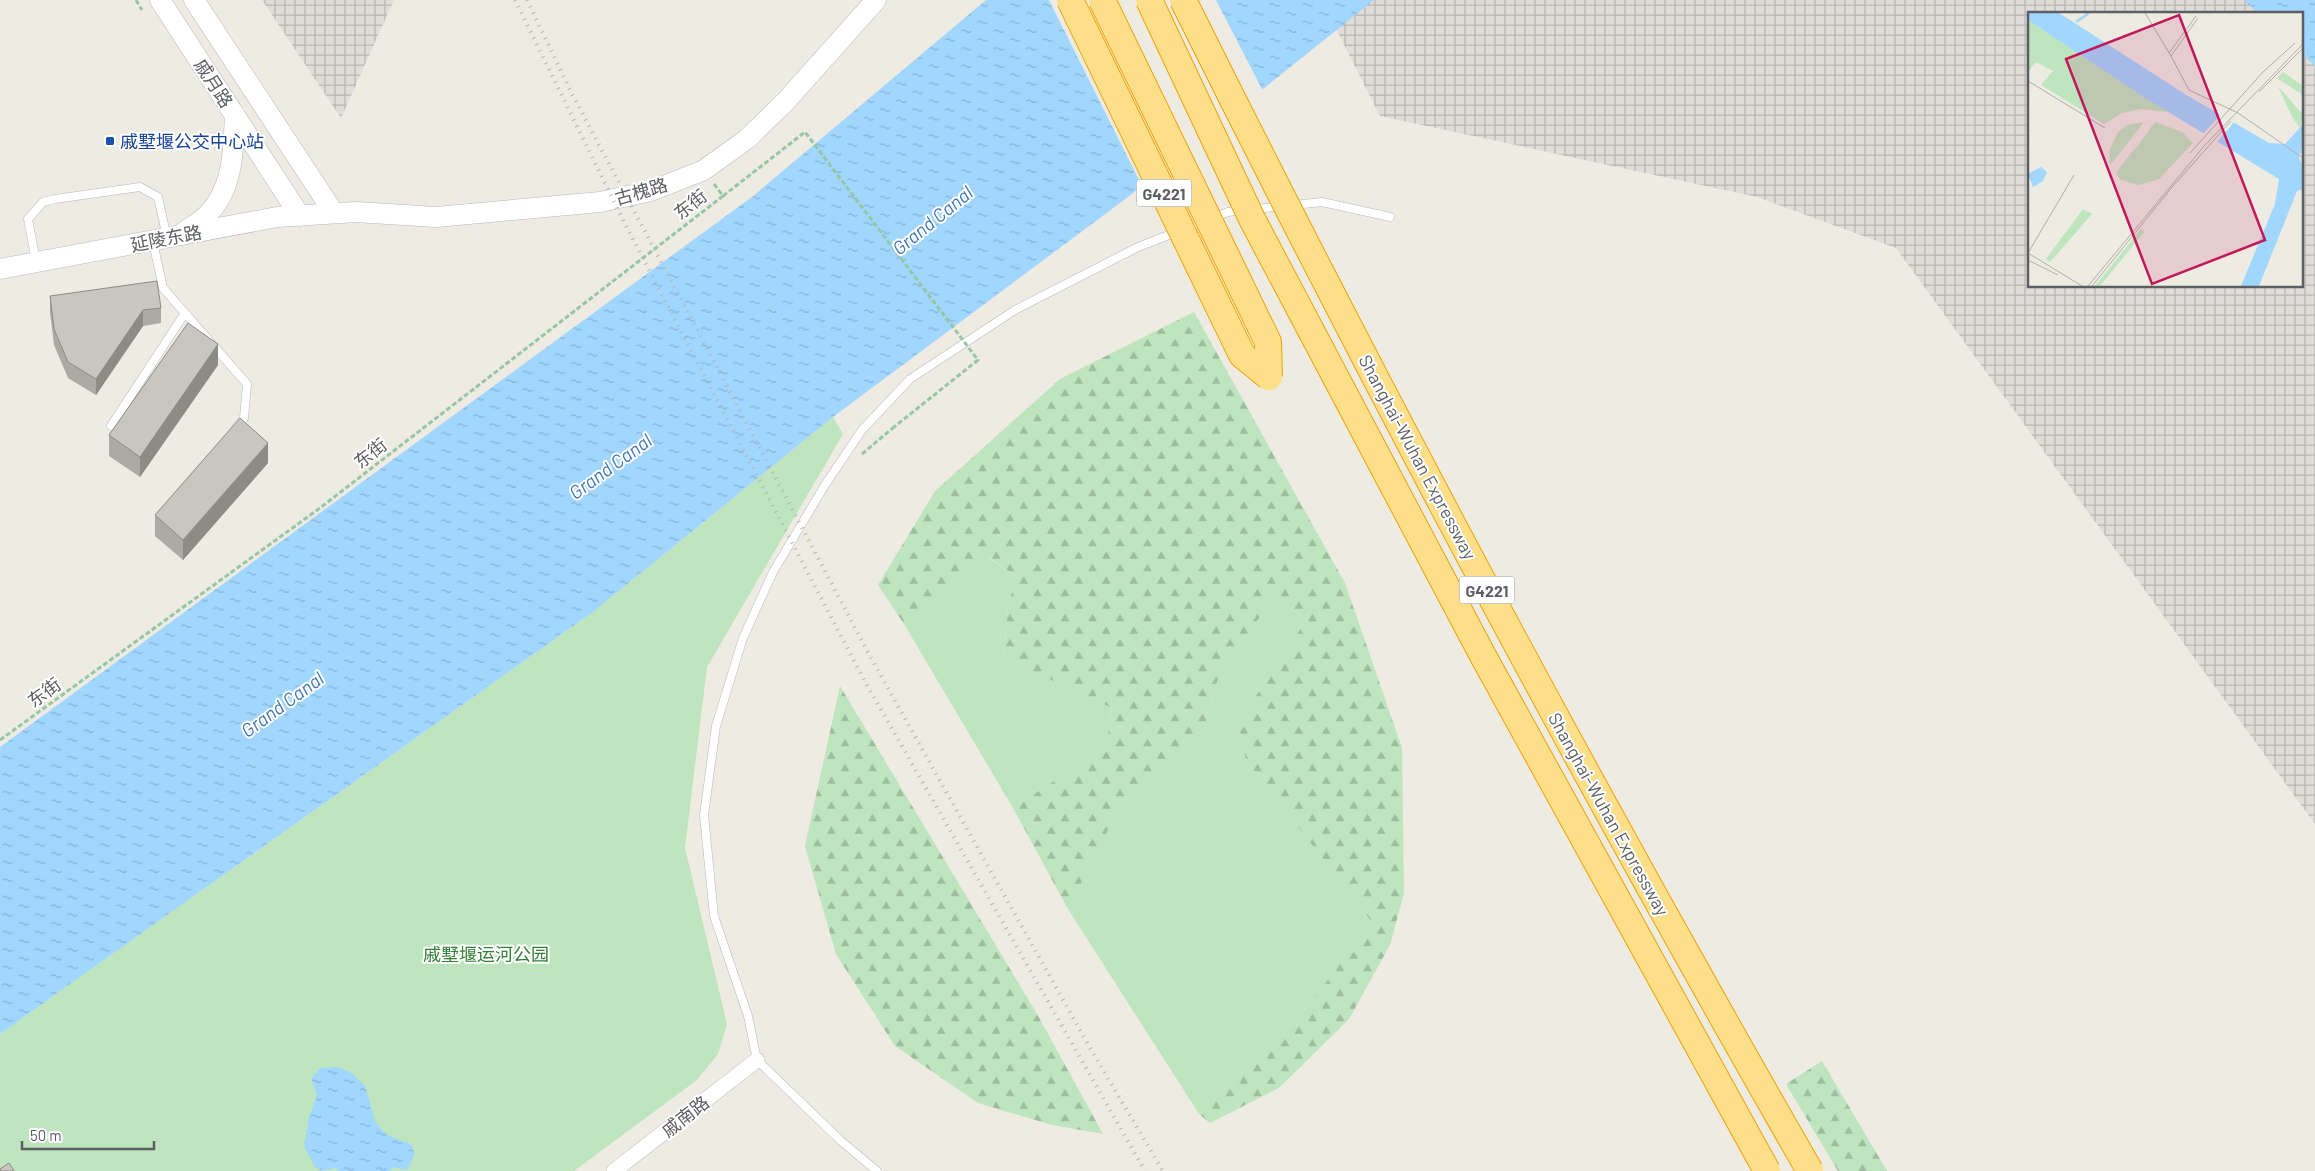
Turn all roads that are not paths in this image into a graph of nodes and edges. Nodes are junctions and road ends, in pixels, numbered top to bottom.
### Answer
1 (160, 0) edge
2 (194, 0) edge
3 (876, 0) edge
4 (1070, 0) edge
5 (1102, 0) edge
6 (1149, 0) edge
7 (1183, 0) edge
8 (235, 115) junction
9 (334, 213) junction
10 (300, 216) junction
11 (1390, 217) dead end
12 (166, 238) junction
13 (36, 262) junction
14 (0, 269) edge
15 (185, 313) junction
16 (111, 426) dead end
17 (231, 432) edge
18 (757, 1060) junction
19 (614, 1171) edge
20 (877, 1171) edge
21 (1767, 1171) edge
22 (1810, 1171) edge

1 - 8 main road, 戚月路
2 - 9 main road, 戚月路
3 - 9 main road, 古槐路
4 - 5 highway, G4221, bridge
6 - 21 highway, Shanghai-Wuhan Expressway / G4221, bridge
7 - 22 highway, Shanghai-Wuhan Expressway / G4221, bridge
8 - 10 main road, 戚月路
8 - 12 main road
9 - 10 main road, 延陵东路
10 - 12 main road, 延陵东路
11 - 18 lane
12 - 13 main road, 延陵东路
12 - 13 lane
12 - 15 lane
13 - 14 main road, 延陵东路
15 - 16 lane
15 - 17 lane
18 - 19 street, 戚南路
18 - 20 lane

